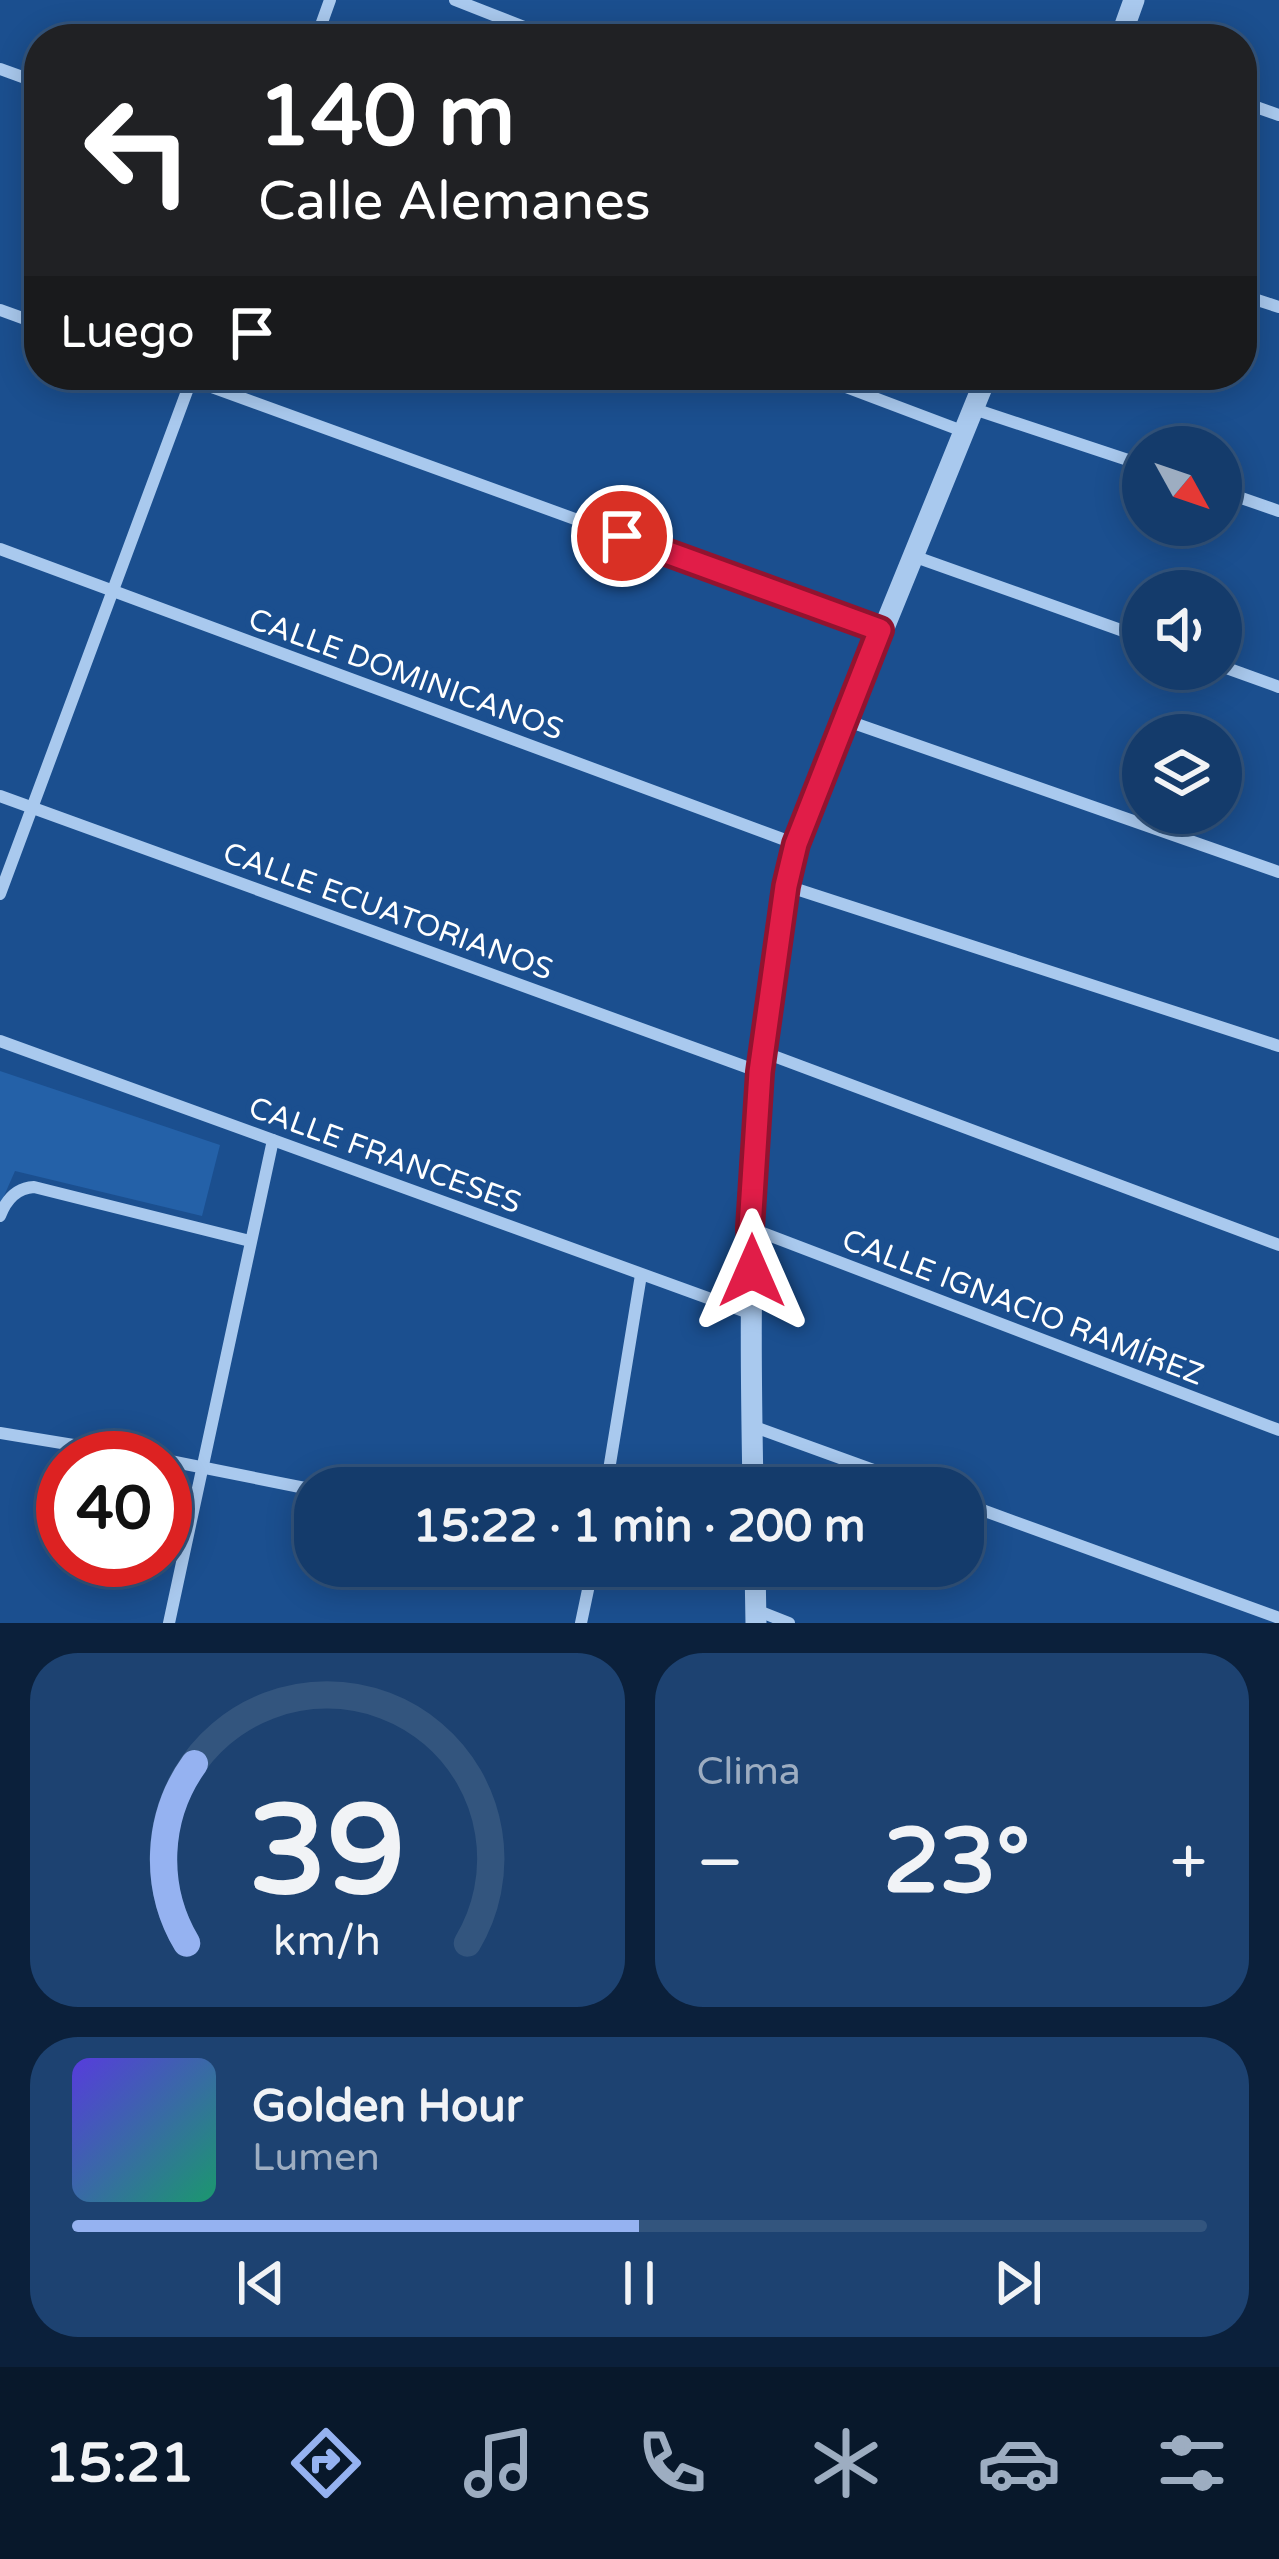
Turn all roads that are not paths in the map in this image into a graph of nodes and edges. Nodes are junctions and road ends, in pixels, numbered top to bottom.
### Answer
1 (455, 0) edge
2 (517, 24) edge
3 (183, 390) edge
4 (226, 390) edge
5 (853, 390) edge
6 (981, 390) edge
7 (974, 409) junction
8 (964, 432) junction
9 (1122, 458) edge
10 (1242, 498) edge
11 (1279, 511) edge
12 (0, 549) edge
13 (913, 556) junction
14 (114, 591) junction
15 (880, 630) junction
16 (1122, 631) edge
17 (1242, 674) edge
18 (1279, 687) edge
19 (845, 720) junction
20 (0, 796) edge
21 (32, 807) junction
22 (796, 844) junction
23 (1279, 872) edge
24 (786, 886) junction
25 (0, 894) edge
26 (0, 1041) edge
27 (1279, 1046) edge
28 (761, 1062) junction
29 (273, 1140) junction
30 (0, 1216) edge
31 (750, 1228) junction
32 (250, 1241) junction
33 (1279, 1245) edge
34 (641, 1275) junction
35 (753, 1315) junction
36 (752, 1426) junction
37 (1279, 1430) edge
38 (0, 1433) edge
39 (36, 1439) edge
40 (192, 1465) edge
41 (200, 1466) junction
42 (609, 1467) edge
43 (753, 1467) edge
44 (865, 1467) edge
45 (294, 1486) edge
46 (984, 1510) edge
47 (588, 1587) edge
48 (755, 1587) edge
49 (756, 1617) edge
50 (1279, 1618) edge
51 (169, 1623) edge
52 (580, 1623) edge
53 (789, 1623) edge

1 - 2 street
3 - 14 street
4 - 15 street
5 - 8 street
6 - 7 street
7 - 8 street
7 - 9 street
8 - 13 street
10 - 11 street
12 - 14 street, CALLE DOMINICANOS
13 - 15 street
13 - 16 street
14 - 21 street
14 - 22 street, CALLE DOMINICANOS
15 - 19 street
17 - 18 street
19 - 22 street
19 - 23 street
20 - 21 street, CALLE ECUATORIANOS
21 - 25 street
21 - 28 street, CALLE ECUATORIANOS
22 - 24 street
24 - 27 street
24 - 28 street
26 - 29 street, CALLE FRANCESES
28 - 31 street
28 - 33 street, CALLE ECUATORIANOS
29 - 32 street
29 - 34 street, CALLE FRANCESES
30 - 32 street
31 - 35 street
31 - 37 street, CALLE IGNACIO RAMÍREZ
32 - 41 street
34 - 35 street, CALLE FRANCESES
34 - 42 street
35 - 36 street
36 - 43 street
36 - 44 street
38 - 39 street
40 - 41 street
41 - 45 street
41 - 51 street
46 - 50 street
47 - 52 street
48 - 49 street
49 - 53 street

